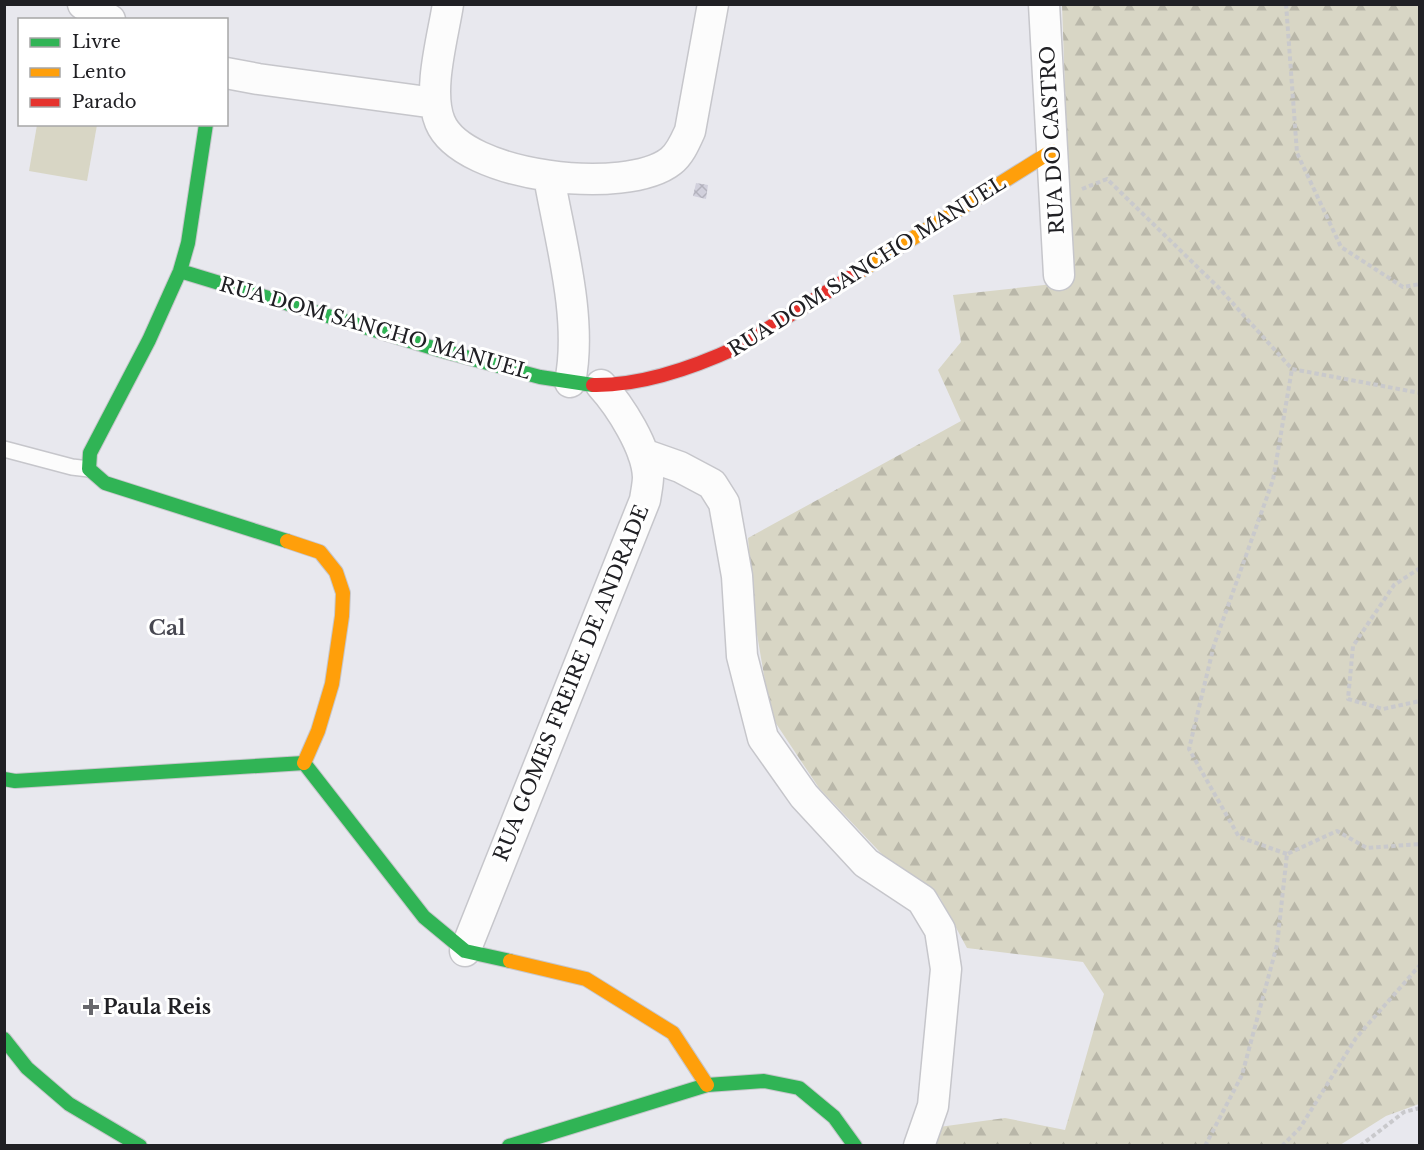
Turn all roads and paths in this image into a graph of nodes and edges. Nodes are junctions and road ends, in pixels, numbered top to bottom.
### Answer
1 (82, 4) edge
2 (448, 4) edge
3 (713, 4) edge
4 (1044, 4) edge
5 (1286, 4) edge
6 (106, 18) edge
7 (228, 73) edge
8 (435, 103) junction
9 (206, 126) edge
10 (1052, 151) junction
11 (549, 177) junction
12 (1055, 200) junction
13 (180, 271) junction
14 (1059, 275) dead end
15 (1419, 284) edge
16 (1292, 369) junction
17 (570, 382) junction
18 (601, 386) junction
19 (1419, 393) edge
20 (4, 449) edge
21 (643, 454) junction
22 (89, 469) junction
23 (1419, 568) edge
24 (1419, 701) edge
25 (304, 763) junction
26 (4, 779) edge
27 (1419, 844) edge
28 (1287, 854) junction
29 (465, 951) junction
30 (1419, 965) edge
31 (4, 1039) edge
32 (707, 1085) junction
33 (1419, 1108) edge
34 (140, 1146) edge
35 (509, 1146) edge
36 (855, 1146) edge
37 (919, 1146) edge
38 (1205, 1146) edge
39 (1282, 1146) edge
40 (1360, 1146) edge

1 - 6 street
2 - 8 street
3 - 11 street
4 - 10 street, RUA DO CASTRO
5 - 15 path
7 - 8 street
8 - 11 street
9 - 13 street
10 - 12 street, RUA DO CASTRO
10 - 18 street, RUA DOM SANCHO MANUEL
11 - 17 street
12 - 14 street, RUA DO CASTRO
12 - 16 path
13 - 17 street, RUA DOM SANCHO MANUEL
13 - 22 street
16 - 19 path
16 - 28 path
17 - 18 street, RUA DOM SANCHO MANUEL
18 - 21 street, RUA GOMES FREIRE DE ANDRADE
20 - 22 lane
21 - 29 street, RUA GOMES FREIRE DE ANDRADE
21 - 37 street
22 - 25 street
23 - 24 path
25 - 26 street
25 - 29 street
27 - 28 path
28 - 38 path
29 - 32 street
30 - 39 path
31 - 34 street
32 - 35 street
32 - 36 street
33 - 40 path

